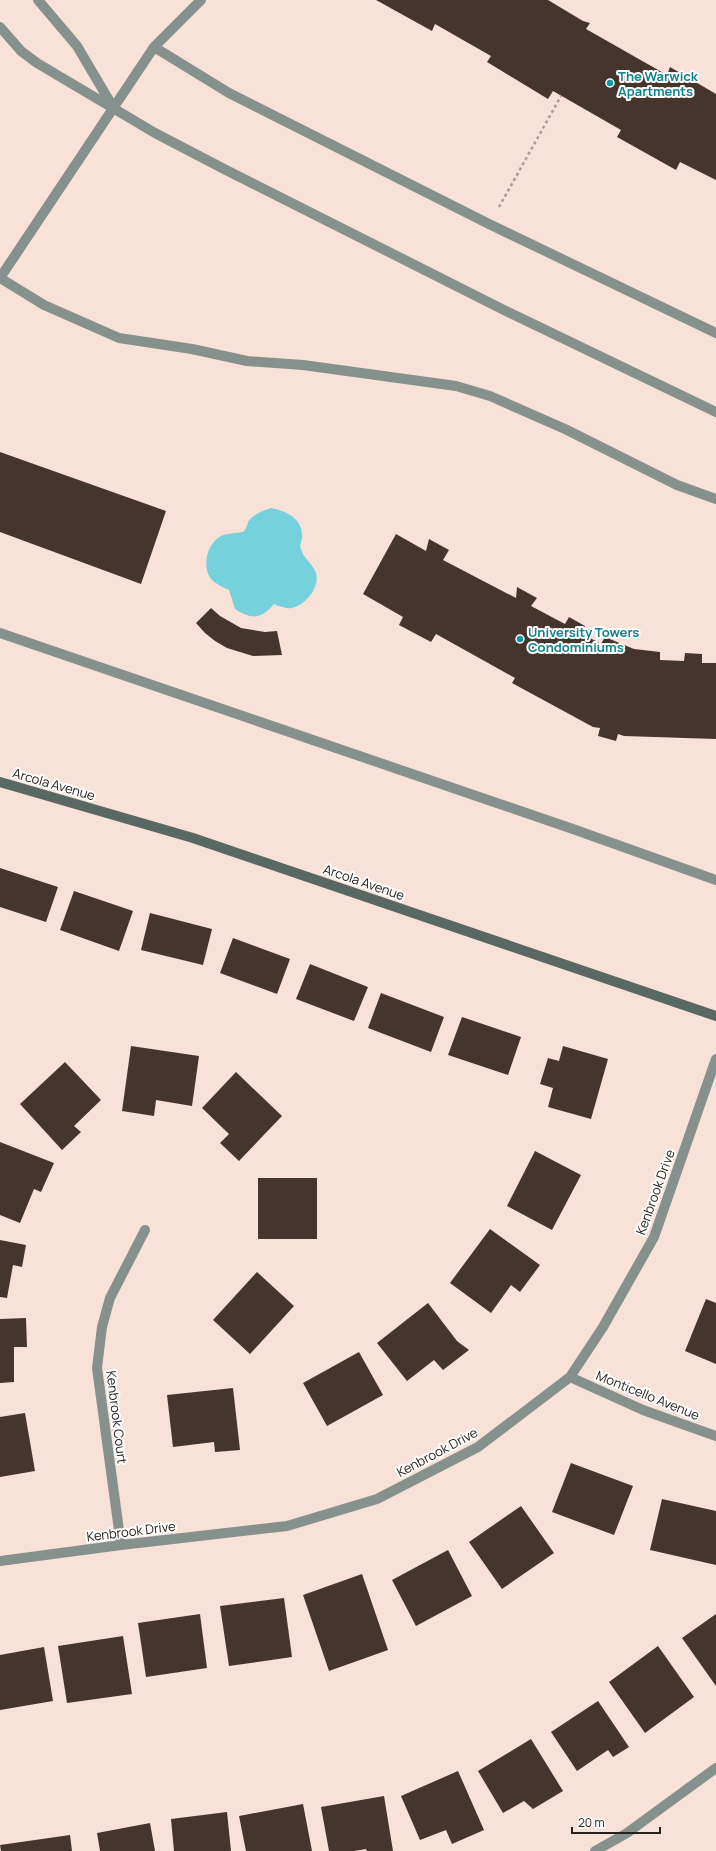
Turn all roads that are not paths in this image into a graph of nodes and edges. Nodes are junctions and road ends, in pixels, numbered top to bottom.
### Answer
1 (38, 0) edge
2 (201, 0) edge
3 (0, 27) edge
4 (154, 47) junction
5 (113, 107) junction
6 (0, 278) edge
7 (716, 333) edge
8 (716, 412) edge
9 (716, 499) edge
10 (0, 633) edge
11 (0, 782) edge
12 (716, 880) edge
13 (716, 1016) edge
14 (716, 1059) edge
15 (145, 1230) dead end
16 (570, 1377) junction
17 (716, 1436) edge
18 (121, 1545) junction
19 (0, 1562) edge
20 (716, 1768) edge
21 (595, 1851) edge

1 - 5 street
2 - 4 street
3 - 5 street
4 - 5 street
4 - 7 street
5 - 6 street
5 - 8 street
6 - 9 street
10 - 12 street
11 - 13 street, Arcola Avenue
14 - 16 street, Kenbrook Drive
15 - 18 street, Kenbrook Court
16 - 17 street, Monticello Avenue
16 - 18 street, Kenbrook Drive
18 - 19 street, Kenbrook Drive
20 - 21 street

